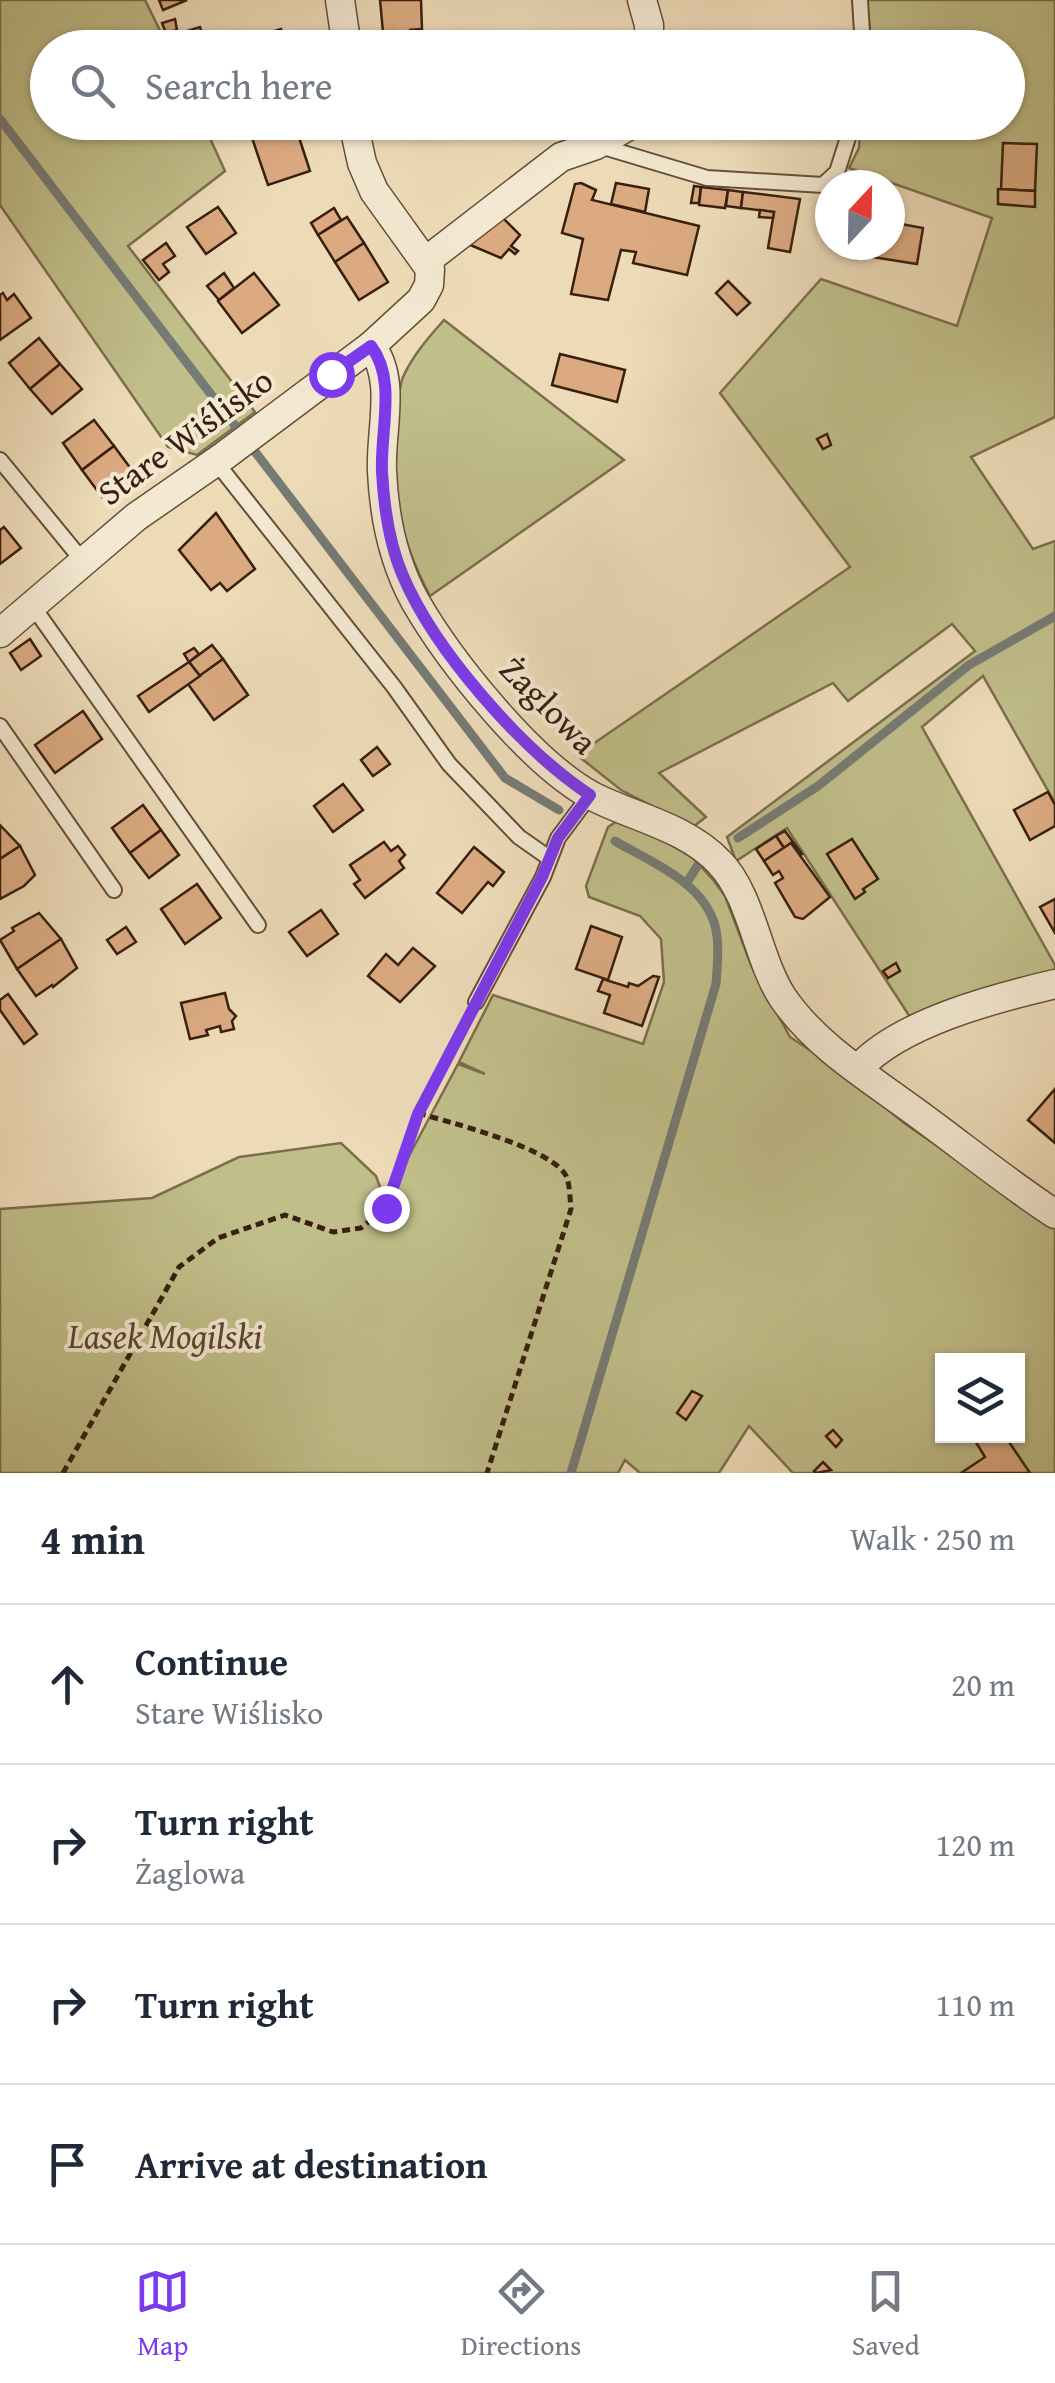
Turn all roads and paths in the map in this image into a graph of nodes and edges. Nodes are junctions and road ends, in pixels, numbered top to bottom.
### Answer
1 (340, 0) edge
2 (642, 0) edge
3 (860, 0) edge
4 (344, 30) edge
5 (649, 30) edge
6 (862, 30) edge
7 (357, 140) edge
8 (604, 140) edge
9 (847, 140) edge
10 (596, 145) junction
11 (426, 261) junction
12 (371, 346) junction
13 (220, 459) junction
14 (0, 460) edge
15 (82, 560) junction
16 (31, 605) junction
17 (0, 633) edge
18 (0, 726) edge
19 (590, 795) junction
20 (549, 858) junction
21 (114, 890) dead end
22 (258, 925) dead end
23 (1055, 984) edge
24 (476, 1002) joint
25 (858, 1069) junction
26 (418, 1114) junction
27 (1055, 1214) edge
28 (63, 1473) edge
29 (487, 1473) edge

1 - 4 street
2 - 5 street
3 - 6 lane
7 - 11 street
8 - 10 street
9 - 10 lane
10 - 11 street
11 - 12 street, Stare Wiślisko
12 - 13 street, Stare Wiślisko
12 - 19 street, Żaglowa
13 - 15 street, Stare Wiślisko
13 - 20 lane
14 - 15 lane
15 - 16 street, Stare Wiślisko
16 - 17 street, Stare Wiślisko
16 - 22 lane
18 - 21 lane
19 - 20 lane
19 - 25 street, Żaglowa
20 - 24 lane
23 - 25 street
24 - 26 path
25 - 27 street, Żaglowa
26 - 28 path
26 - 29 path

